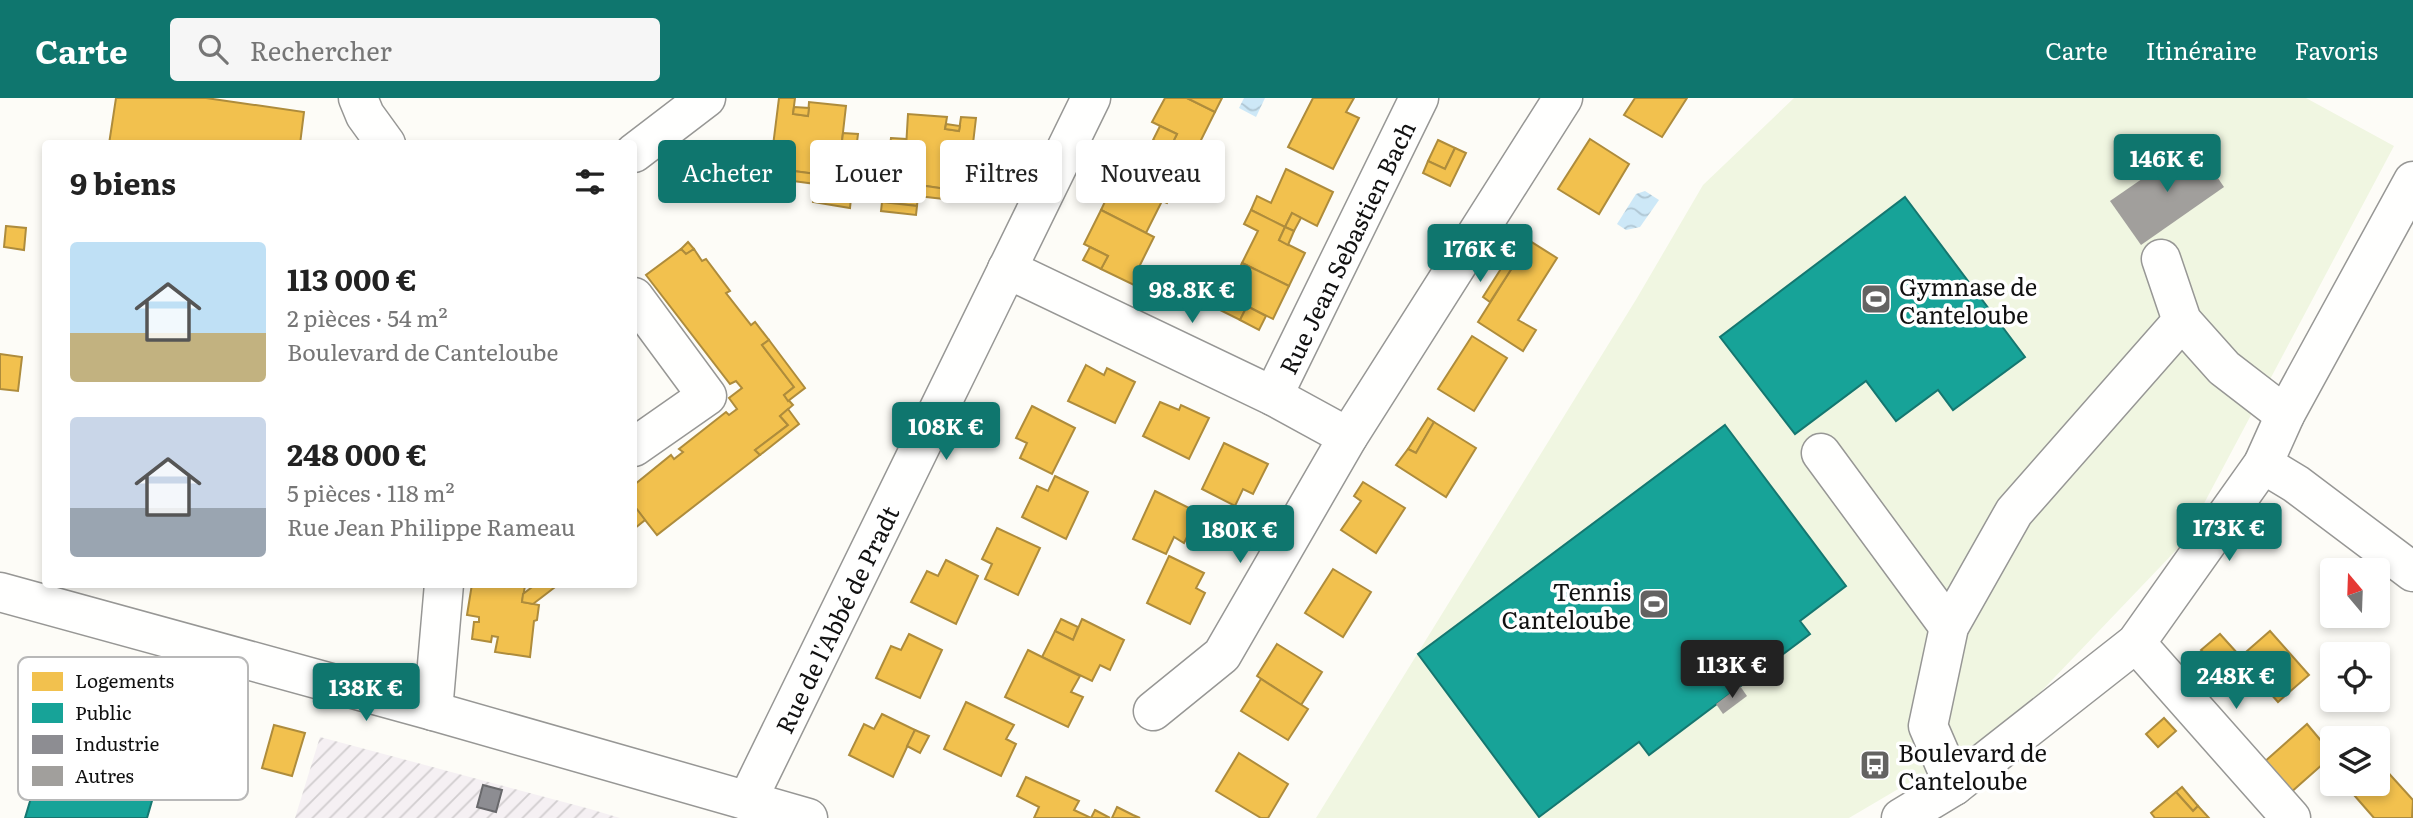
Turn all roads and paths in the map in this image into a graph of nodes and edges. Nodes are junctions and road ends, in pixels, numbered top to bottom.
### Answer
1 (358, 98) edge
2 (706, 98) edge
3 (1091, 98) edge
4 (1419, 98) edge
5 (1563, 98) edge
6 (383, 140) edge
7 (637, 151) edge
8 (2413, 181) edge
9 (2161, 259) dead end
10 (1007, 269) junction
11 (637, 301) edge
12 (2182, 321) junction
13 (1273, 396) junction
14 (2285, 415) junction
15 (1348, 437) junction
16 (637, 445) edge
17 (1821, 453) dead end
18 (2263, 464) junction
19 (2413, 572) edge
20 (444, 588) edge
21 (0, 592) edge
22 (1949, 627) junction
23 (2136, 643) junction
24 (237, 657) edge
25 (248, 660) edge
26 (433, 711) junction
27 (1153, 711) dead end
28 (1954, 786) junction
29 (747, 801) junction
30 (808, 818) edge
31 (1901, 818) edge
32 (2291, 818) edge

1 - 6 street
2 - 7 street
3 - 10 street, Rue de l'Abbé de Pradt
4 - 13 street, Rue Jean Sebastien Bach
5 - 15 street
8 - 14 street
9 - 12 street
10 - 13 street, Rue Jean Sebastien Bach
10 - 29 street, Rue de l'Abbé de Pradt
11 - 16 street
12 - 14 street
12 - 22 street
13 - 15 street, Rue Jean Sebastien Bach
14 - 18 street
15 - 27 street
17 - 22 street
18 - 19 street
18 - 23 street
20 - 26 street
21 - 24 street
22 - 28 street
23 - 28 street
23 - 32 street
25 - 26 street
26 - 29 street
28 - 31 street
29 - 30 street

